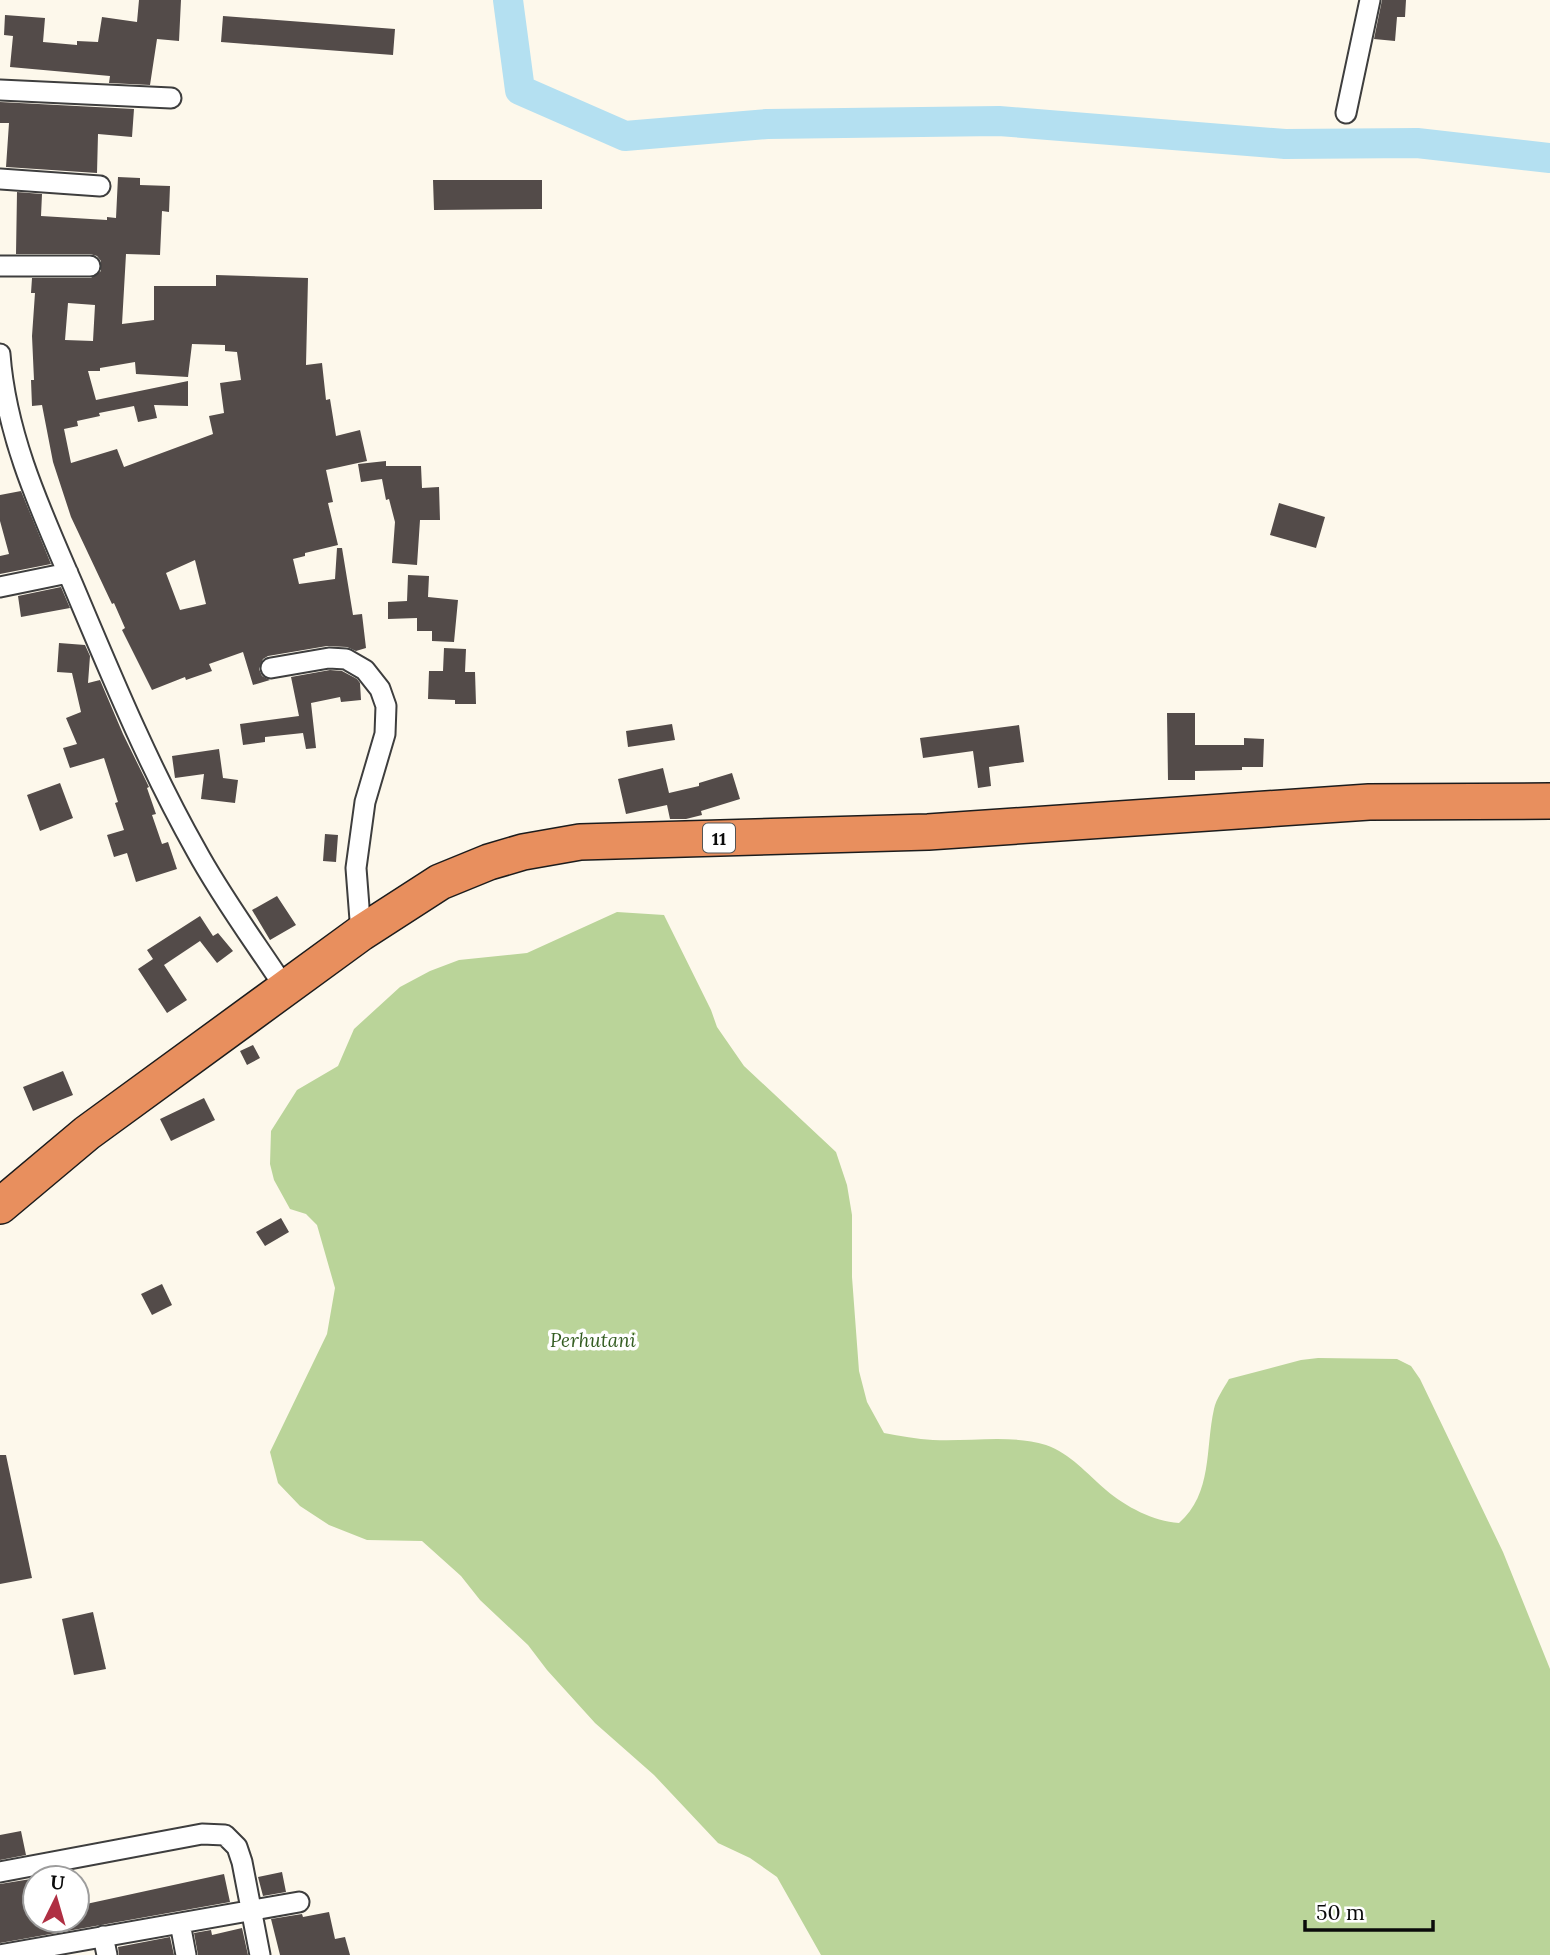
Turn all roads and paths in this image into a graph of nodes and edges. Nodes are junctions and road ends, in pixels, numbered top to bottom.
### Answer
1 (1370, 0) edge
2 (0, 90) edge
3 (171, 98) dead end
4 (1346, 113) dead end
5 (0, 179) edge
6 (100, 186) dead end
7 (0, 266) edge
8 (90, 266) dead end
9 (0, 354) edge
10 (1, 388) edge
11 (68, 573) junction
12 (0, 587) edge
13 (271, 668) dead end
14 (1550, 801) edge
15 (361, 933) junction
16 (285, 988) junction
17 (0, 1206) edge
18 (0, 1871) edge
19 (299, 1902) dead end
20 (253, 1910) junction
21 (180, 1923) junction
22 (105, 1945) edge
23 (34, 1952) edge
24 (0, 1955) edge
25 (186, 1955) edge
26 (260, 1955) edge

1 - 4 street
2 - 3 street
5 - 6 street
7 - 8 street
9 - 10 street
10 - 11 street
11 - 12 street
11 - 16 street
13 - 15 street
14 - 15 highway, 11
15 - 16 highway, 11
16 - 17 highway, 11
18 - 20 street
19 - 20 street
20 - 21 street
20 - 26 street
21 - 22 street
21 - 25 street
22 - 23 street
23 - 24 street

